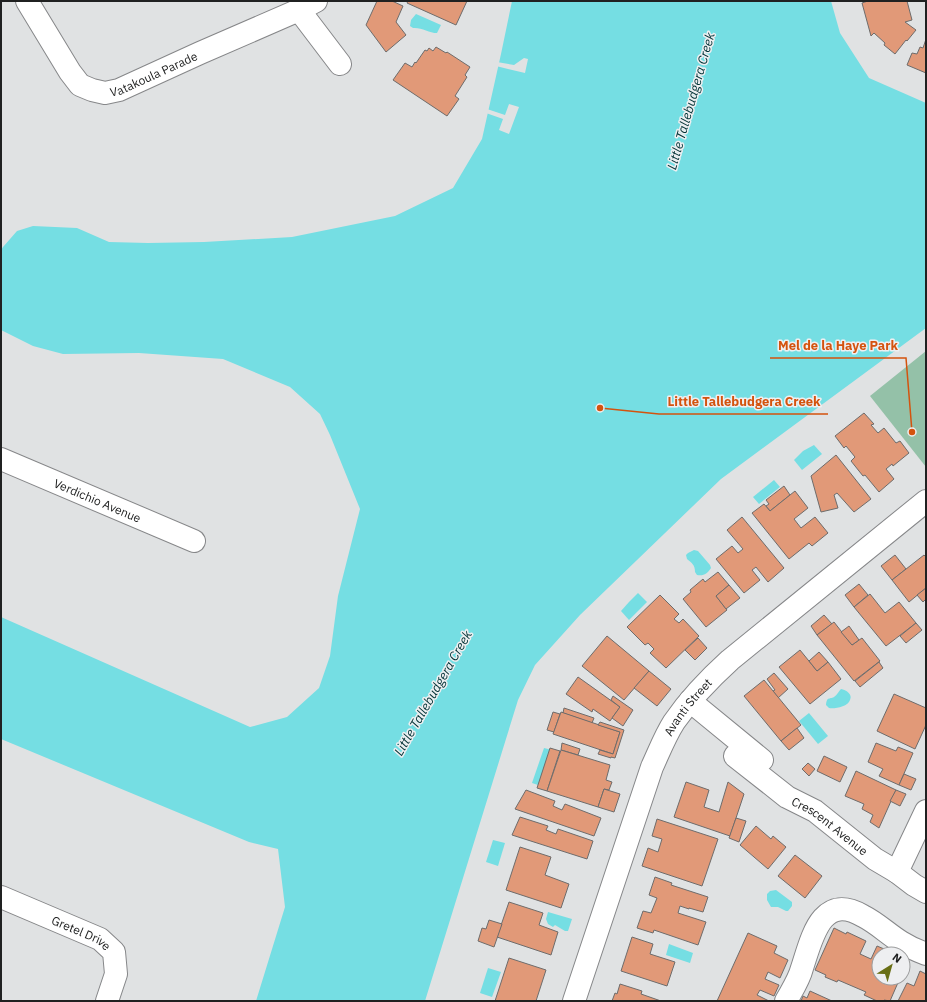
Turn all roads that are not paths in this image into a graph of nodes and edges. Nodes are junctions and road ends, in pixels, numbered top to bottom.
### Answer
1 (27, 1) edge
2 (308, 6) edge
3 (340, 64) dead end
4 (1, 460) edge
5 (926, 501) edge
6 (194, 541) dead end
7 (690, 701) junction
8 (735, 756) dead end
9 (763, 761) dead end
10 (926, 811) edge
11 (897, 872) junction
12 (926, 892) edge
13 (1, 897) edge
14 (926, 954) edge
15 (107, 1001) edge
16 (574, 1001) edge
17 (786, 1001) edge

1 - 2 street, Vatakoula Parade
2 - 3 street
4 - 6 street, Verdichio Avenue
5 - 7 street, Avanti Street
7 - 9 street
7 - 16 street, Avanti Street
8 - 11 street, Crescent Avenue
10 - 11 street
11 - 12 street, Crescent Avenue
13 - 15 street, Gretel Drive
14 - 17 street

